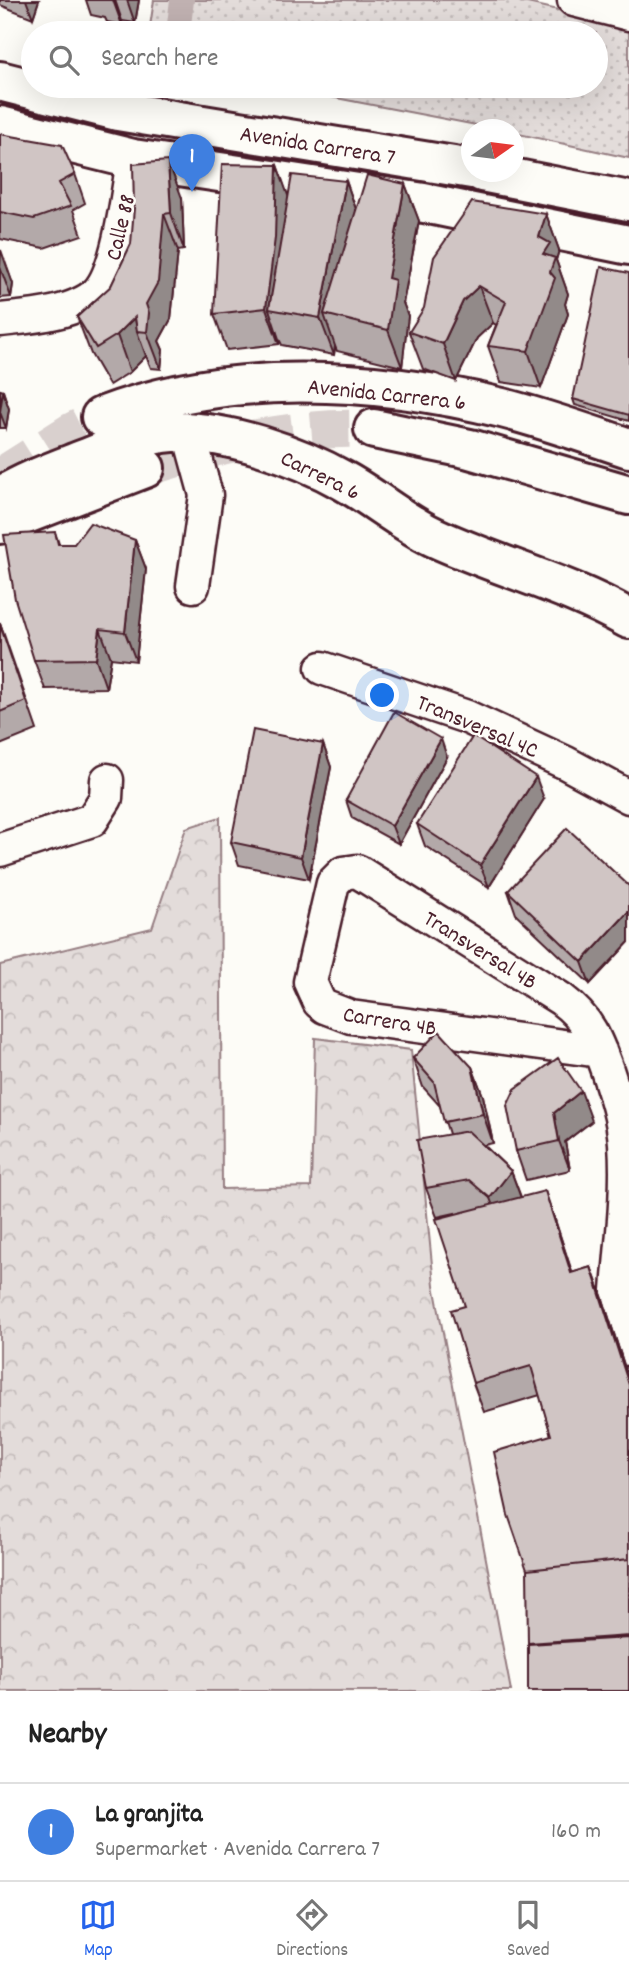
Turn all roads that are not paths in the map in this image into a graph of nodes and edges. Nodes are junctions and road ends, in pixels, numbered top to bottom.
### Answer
1 (574, 0) edge
2 (629, 14) edge
3 (114, 98) edge
4 (0, 126) edge
5 (133, 159) junction
6 (461, 167) edge
7 (524, 180) edge
8 (629, 201) edge
9 (629, 245) edge
10 (0, 320) edge
11 (101, 417) tunnel mouth
12 (374, 429) tunnel mouth
13 (189, 433) junction
14 (629, 448) edge
15 (145, 468) tunnel mouth
16 (629, 495) edge
17 (0, 497) edge
18 (0, 524) edge
19 (193, 586) dead end
20 (629, 620) edge
21 (322, 668) dead end
22 (107, 780) dead end
23 (629, 797) edge
24 (0, 850) edge
25 (343, 873) joint
26 (600, 1051) junction
27 (623, 1099) edge
28 (629, 1349) edge

1 - 2 street
3 - 6 main road, Avenida Carrera 7
4 - 5 main road, Avenida Carrera 7
5 - 9 main road, Avenida Carrera 7
5 - 10 street, Calle 88
7 - 8 main road
11 - 14 main road, Avenida Carrera 6
12 - 16 main road, Avenida Carrera 6
13 - 17 main road, Carrera 6
13 - 19 street
13 - 20 main road, Carrera 6
15 - 18 main road
21 - 23 street, Transversal 4C
22 - 24 street
25 - 26 street, Transversal 4B
25 - 26 street, Carrera 4B
26 - 27 street, Transversal 4B
27 - 28 street, Transversal 4B

